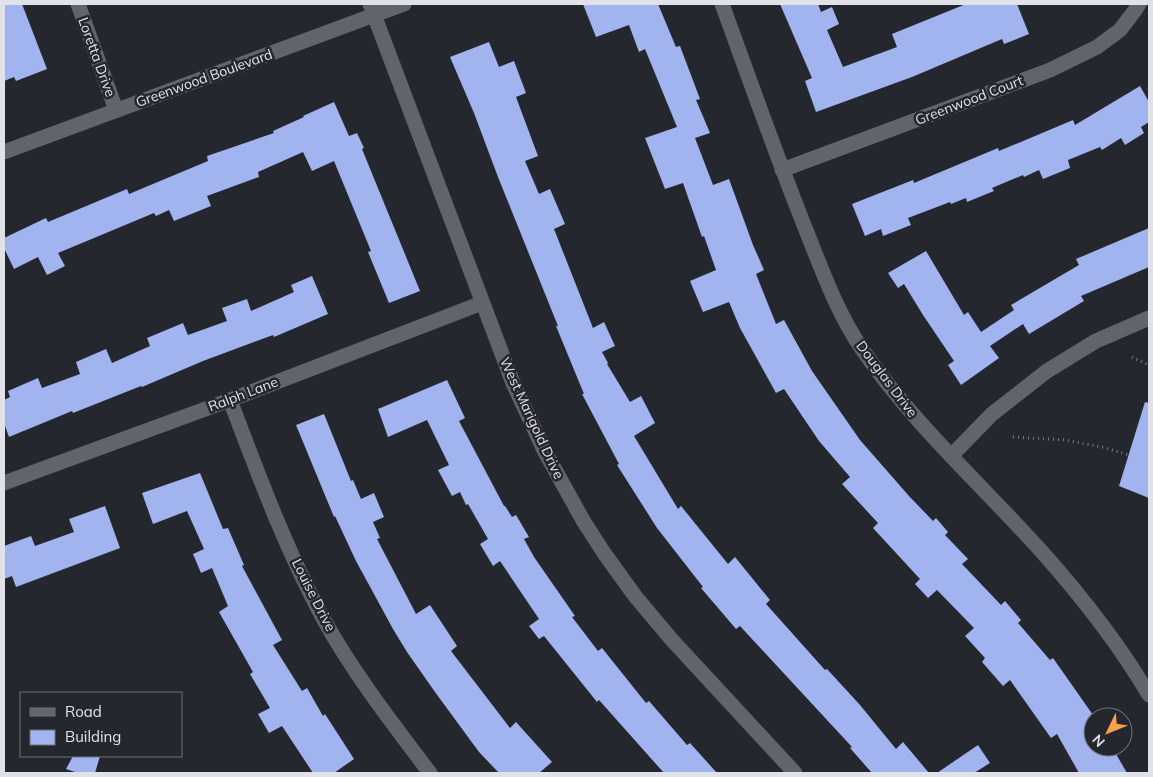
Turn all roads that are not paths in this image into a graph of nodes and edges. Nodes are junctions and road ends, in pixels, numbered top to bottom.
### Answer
1 (78, 4) edge
2 (404, 4) edge
3 (722, 4) edge
4 (1139, 4) edge
5 (372, 9) edge
6 (116, 110) junction
7 (4, 152) edge
8 (782, 170) junction
9 (482, 303) junction
10 (1149, 318) edge
11 (230, 400) junction
12 (951, 456) junction
13 (4, 483) edge
14 (1149, 695) edge
15 (430, 773) edge
16 (795, 773) edge

1 - 6 street, Loretta Drive
2 - 5 street, Greenwood Boulevard
3 - 8 street, Douglas Drive
4 - 8 street, Greenwood Court
5 - 6 street, Greenwood Boulevard
5 - 9 street, West Marigold Drive
6 - 7 street, Greenwood Boulevard
8 - 12 street, Douglas Drive
9 - 11 street, Ralph Lane
9 - 16 street, West Marigold Drive
10 - 12 street
11 - 13 street, Ralph Lane
11 - 15 street, Louise Drive
12 - 14 street, Douglas Drive

